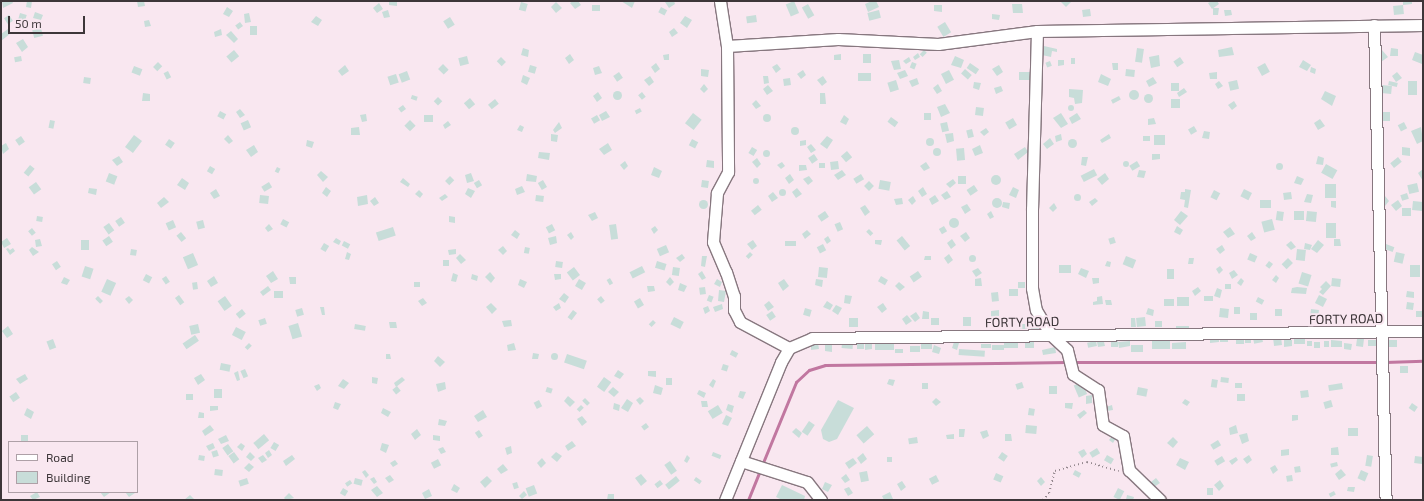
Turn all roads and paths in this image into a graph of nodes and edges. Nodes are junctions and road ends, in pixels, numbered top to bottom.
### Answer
1 (720, 1) edge
2 (1374, 25) junction
3 (1423, 25) edge
4 (1037, 31) junction
5 (727, 46) junction
6 (1423, 331) edge
7 (1381, 333) junction
8 (1051, 335) junction
9 (789, 348) junction
10 (741, 461) junction
11 (1129, 470) junction
12 (725, 500) edge
13 (821, 500) edge
14 (1043, 500) edge
15 (1160, 500) edge
16 (1386, 500) edge

1 - 5 street
2 - 3 street
2 - 4 street
2 - 7 street
4 - 5 street
4 - 8 street
5 - 9 street
6 - 7 street, FORTY ROAD
7 - 8 street, FORTY ROAD
7 - 16 street
8 - 9 street, FORTY ROAD
8 - 11 street
9 - 10 street
10 - 12 street
10 - 13 street
11 - 14 path
11 - 15 street

